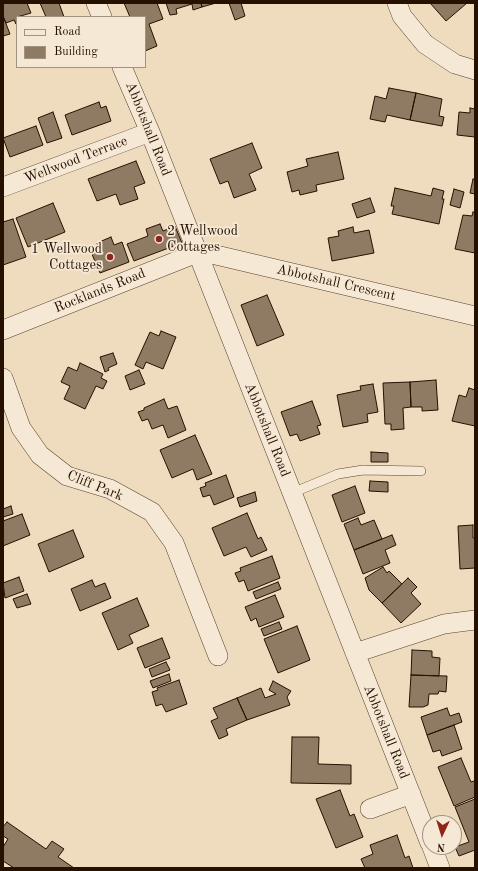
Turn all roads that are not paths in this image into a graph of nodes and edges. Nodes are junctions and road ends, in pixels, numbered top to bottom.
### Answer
1 (96, 3) edge
2 (397, 3) edge
3 (102, 16) edge
4 (122, 68) edge
5 (475, 70) edge
6 (150, 132) junction
7 (3, 187) edge
8 (197, 253) junction
9 (475, 316) edge
10 (3, 330) edge
11 (3, 378) edge
12 (421, 471) dead end
13 (292, 493) junction
14 (475, 620) edge
15 (355, 653) junction
16 (218, 656) dead end
17 (411, 794) junction
18 (370, 809) dead end
19 (422, 822) edge
20 (435, 855) edge
21 (440, 868) edge

1 - 3 street
2 - 5 street
4 - 6 street, Abbotshall Road
6 - 7 street, Wellwood Terrace
6 - 8 street, Abbotshall Road
8 - 9 street, Abbotshall Crescent
8 - 10 street, Rocklands Road
8 - 13 street, Abbotshall Road
11 - 16 street, Cliff Park
12 - 13 lane
13 - 15 street, Abbotshall Road
14 - 15 street
15 - 17 street, Abbotshall Road
17 - 18 street, Abbotshall Road
17 - 19 street, Abbotshall Road
20 - 21 street

